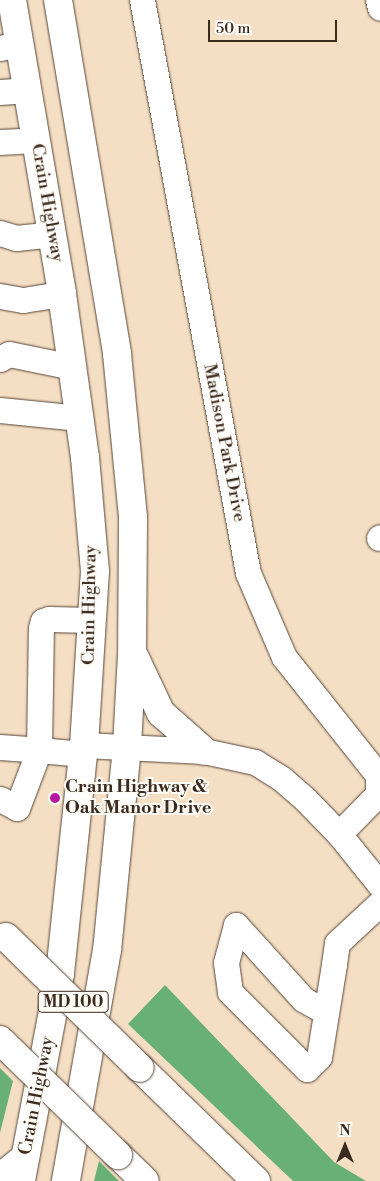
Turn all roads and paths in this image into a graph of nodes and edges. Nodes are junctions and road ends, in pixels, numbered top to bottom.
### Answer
1 (12, 0) edge
2 (58, 0) edge
3 (142, 0) edge
4 (378, 0) edge
5 (380, 8) edge
6 (10, 46) edge
7 (27, 90) junction
8 (0, 92) edge
9 (36, 140) junction
10 (0, 142) edge
11 (0, 233) edge
12 (52, 234) junction
13 (62, 294) junction
14 (0, 296) edge
15 (0, 359) edge
16 (73, 367) junction
17 (0, 410) edge
18 (80, 418) junction
19 (92, 620) junction
20 (132, 654) junction
21 (0, 747) edge
22 (127, 747) junction
23 (84, 749) junction
24 (39, 750) junction
25 (204, 751) junction
26 (0, 799) edge
27 (339, 834) junction
28 (380, 885) edge
29 (380, 902) edge
30 (3, 934) edge
31 (326, 1012) junction
32 (0, 1040) edge
33 (26, 1154) junction
34 (0, 1175) edge
35 (21, 1181) edge
36 (66, 1181) edge
37 (145, 1181) edge
38 (256, 1181) edge

1 - 6 main road, Crain Highway
2 - 20 main road
3 - 27 street, Madison Park Drive
4 - 5 street
6 - 7 main road, Crain Highway
7 - 8 street
7 - 9 main road, Crain Highway
9 - 10 street
9 - 12 main road, Crain Highway
11 - 12 street
12 - 13 main road, Crain Highway
13 - 14 street
13 - 16 main road, Crain Highway
15 - 16 street
16 - 18 main road, Crain Highway
17 - 18 street
18 - 19 main road, Crain Highway
19 - 23 main road, Crain Highway
19 - 24 street
20 - 22 main road
20 - 25 main road
21 - 24 street
22 - 23 street
22 - 25 street
22 - 36 main road
23 - 24 street
23 - 33 main road, Crain Highway
24 - 26 street
25 - 27 street
27 - 28 street
29 - 31 street
30 - 38 main road, MD 100, bridge
31 - 31 street
32 - 37 main road, bridge
33 - 34 street
33 - 35 main road, Crain Highway

